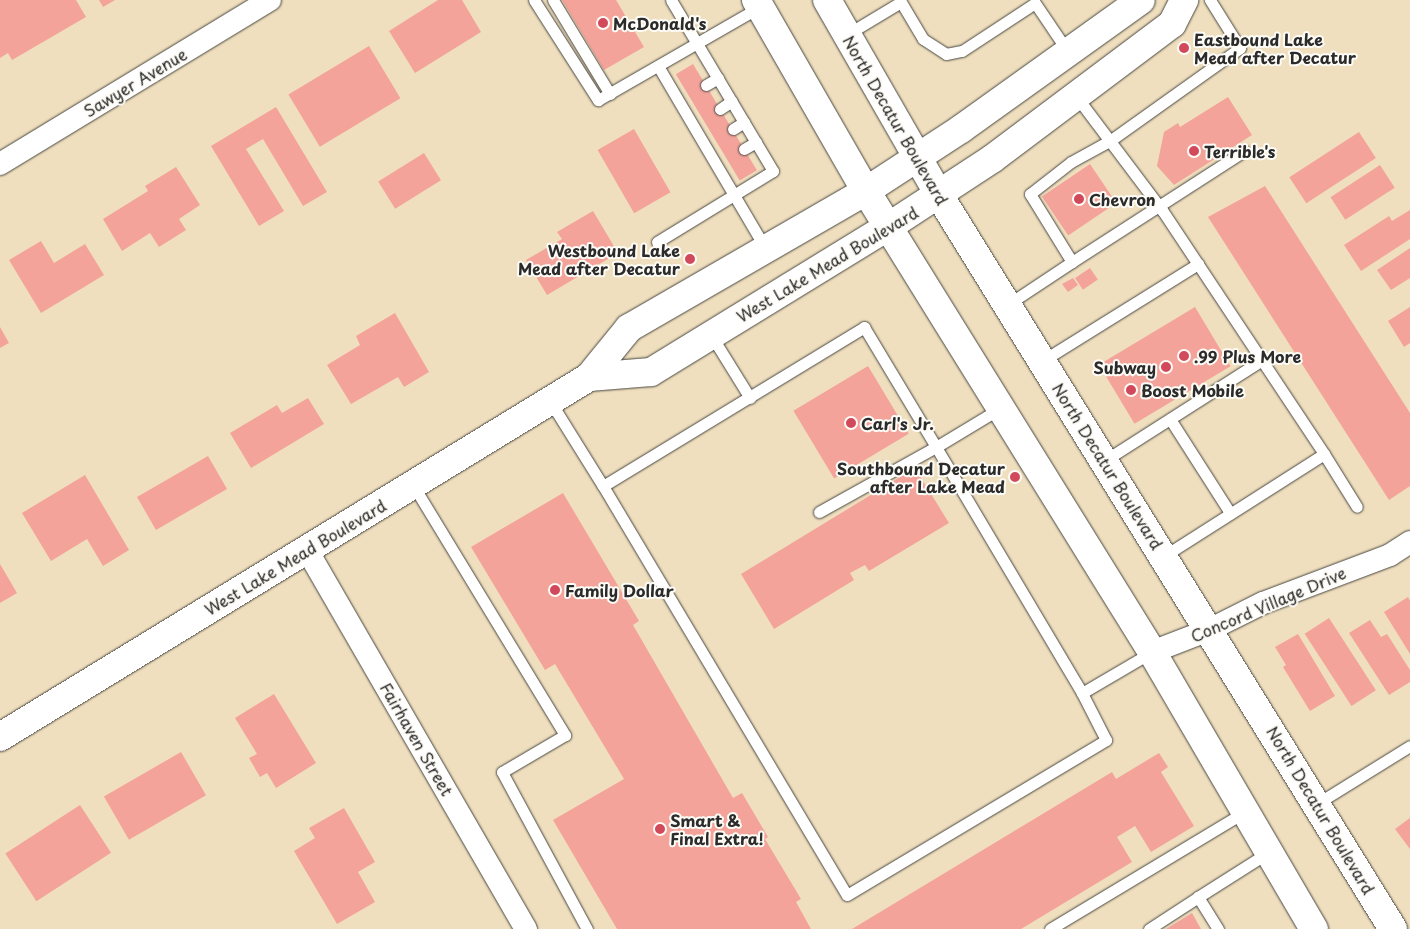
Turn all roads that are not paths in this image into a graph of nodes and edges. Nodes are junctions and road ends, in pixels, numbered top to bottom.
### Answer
1 (270, 0) edge
2 (534, 0) edge
3 (553, 0) edge
4 (671, 0) edge
5 (826, 0) edge
6 (1141, 0) edge
7 (1184, 0) edge
8 (1210, 0) edge
9 (758, 3) edge
10 (846, 35) junction
11 (697, 43) junction
12 (1068, 52) junction
13 (658, 66) junction
14 (718, 78) junction
15 (706, 85) dead end
16 (610, 94) junction
17 (1076, 96) junction
18 (732, 101) junction
19 (720, 108) dead end
20 (744, 122) junction
21 (732, 129) dead end
22 (1112, 140) junction
23 (756, 142) junction
24 (744, 149) dead end
25 (1244, 151) dead end
26 (917, 158) junction
27 (0, 164) edge
28 (866, 191) junction
29 (734, 194) junction
30 (939, 195) junction
31 (1159, 206) junction
32 (888, 227) junction
33 (656, 242) dead end
34 (766, 249) junction
35 (1072, 262) junction
36 (1198, 264) junction
37 (1007, 304) junction
38 (711, 335) junction
39 (1262, 360) junction
40 (1042, 361) junction
41 (589, 377) junction
42 (750, 398) junction
43 (550, 402) junction
44 (999, 409) junction
45 (1170, 419) junction
46 (936, 447) junction
47 (1324, 454) junction
48 (1104, 461) junction
49 (413, 485) junction
50 (603, 486) junction
51 (1357, 507) dead end
52 (820, 512) dead end
53 (1230, 513) junction
54 (1410, 542) edge
55 (307, 550) junction
56 (1164, 556) junction
57 (1209, 630) junction
58 (1152, 652) junction
59 (1082, 693) junction
60 (0, 737) edge
61 (1410, 746) edge
62 (1318, 803) junction
63 (1245, 812) junction
64 (1269, 852) junction
65 (1198, 897) junction
66 (526, 929) edge
67 (587, 929) edge
68 (1050, 929) edge
69 (1149, 929) edge
70 (1218, 929) edge
71 (1314, 929) edge
72 (1393, 929) edge

1 - 27 street, Sawyer Avenue
2 - 16 lane
3 - 16 lane
4 - 11 lane
5 - 10 main road, North Decatur Boulevard
6 - 12 main road, West Lake Mead Boulevard
7 - 17 main road, West Lake Mead Boulevard
8 - 22 lane
9 - 11 lane
9 - 28 main road
10 - 12 lane
10 - 26 main road, North Decatur Boulevard
11 - 13 lane
11 - 14 lane
12 - 26 main road, West Lake Mead Boulevard
13 - 16 lane
13 - 29 lane
14 - 15 lane
14 - 18 lane
17 - 22 lane
17 - 30 main road, West Lake Mead Boulevard
18 - 19 lane
18 - 20 lane
20 - 21 lane
20 - 23 lane
22 - 31 lane
22 - 35 lane
23 - 24 lane
23 - 29 lane
25 - 31 lane
26 - 28 main road, West Lake Mead Boulevard
26 - 30 main road, North Decatur Boulevard
28 - 32 main road
28 - 34 main road, West Lake Mead Boulevard
29 - 33 lane
29 - 34 lane
30 - 32 main road, West Lake Mead Boulevard
30 - 37 main road, North Decatur Boulevard
31 - 35 lane
31 - 36 lane
32 - 38 main road, West Lake Mead Boulevard
32 - 44 main road
34 - 41 main road, West Lake Mead Boulevard
35 - 37 lane
36 - 39 lane
36 - 40 lane
37 - 40 main road, North Decatur Boulevard
38 - 41 main road, West Lake Mead Boulevard
38 - 42 lane
39 - 45 lane
39 - 47 lane
40 - 48 main road, North Decatur Boulevard
41 - 43 main road, West Lake Mead Boulevard
42 - 46 lane
42 - 50 lane
43 - 49 main road, West Lake Mead Boulevard
43 - 50 lane
44 - 46 lane
44 - 58 main road
45 - 48 lane
45 - 53 lane
46 - 52 lane
46 - 59 lane
47 - 51 lane
47 - 53 lane
48 - 56 main road, North Decatur Boulevard
49 - 55 main road, West Lake Mead Boulevard
49 - 67 lane
50 - 59 lane
53 - 56 lane
54 - 57 street, Concord Village Drive
55 - 60 main road, West Lake Mead Boulevard
55 - 66 street, Fairhaven Street
56 - 57 main road, North Decatur Boulevard
57 - 58 street, Concord Village Drive
57 - 62 main road, North Decatur Boulevard
58 - 59 lane
58 - 63 main road
61 - 62 lane
62 - 72 main road, North Decatur Boulevard
63 - 64 main road
63 - 68 lane
64 - 65 lane
64 - 71 main road
65 - 69 lane
65 - 70 lane

